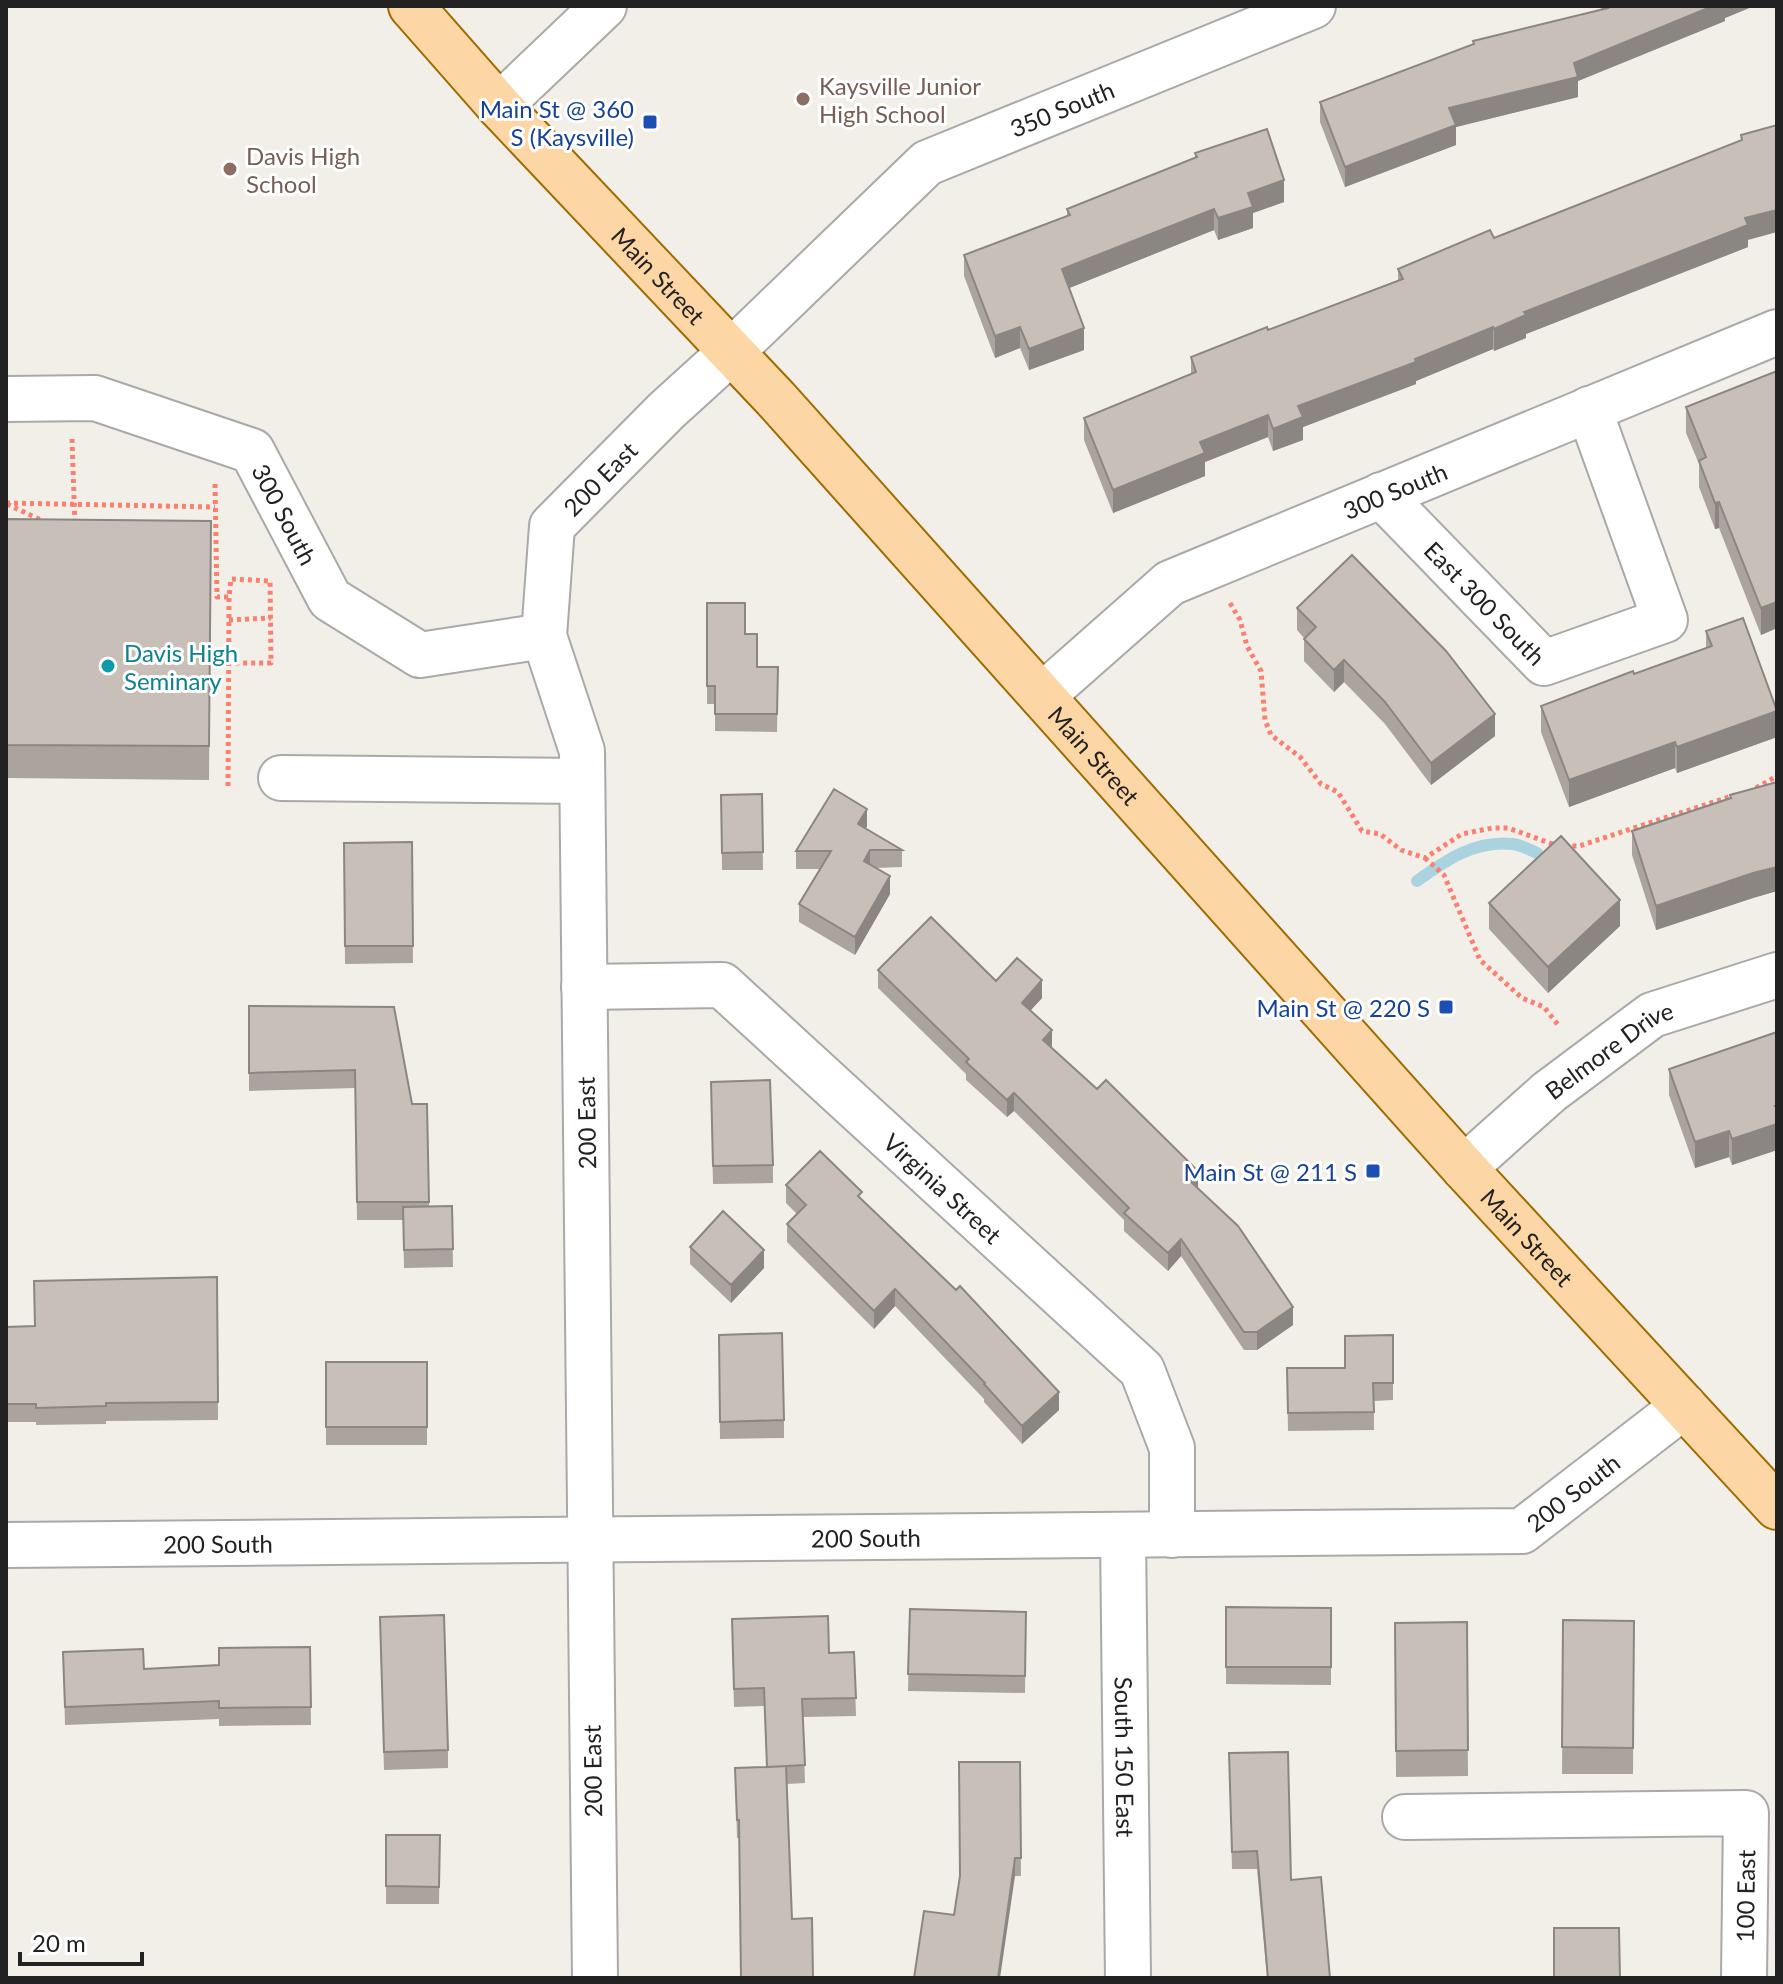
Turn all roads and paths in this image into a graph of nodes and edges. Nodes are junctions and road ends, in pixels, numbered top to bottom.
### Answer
1 (411, 6) edge
2 (604, 6) edge
3 (1313, 6) edge
4 (499, 106) junction
5 (1777, 332) edge
6 (732, 351) junction
7 (6, 399) edge
8 (1589, 409) junction
9 (72, 434) dead end
10 (215, 484) dead end
11 (1381, 495) junction
12 (6, 504) edge
13 (74, 504) junction
14 (215, 507) junction
15 (48, 523) edge
16 (75, 536) edge
17 (229, 597) junction
18 (1228, 599) dead end
19 (271, 618) junction
20 (229, 620) junction
21 (544, 636) junction
22 (229, 663) junction
23 (1042, 696) junction
24 (1777, 776) edge
25 (281, 778) dead end
26 (582, 781) junction
27 (228, 786) dead end
28 (1425, 858) junction
29 (1777, 975) edge
30 (584, 987) junction
31 (1559, 1026) dead end
32 (1464, 1168) junction
33 (1684, 1406) junction
34 (1777, 1507) edge
35 (1123, 1535) junction
36 (1172, 1535) junction
37 (590, 1539) junction
38 (6, 1545) edge
39 (1405, 1817) dead end
40 (595, 1978) edge
41 (1128, 1978) edge
42 (1744, 1978) edge

1 - 4 main road, Main Street
2 - 4 street
3 - 6 street, 350 South
4 - 6 main road, Main Street
5 - 8 street, 300 South
6 - 21 street, 200 East
6 - 23 main road, Main Street
7 - 21 street, 300 South
8 - 11 street, 300 South
8 - 11 street, East 300 South
9 - 13 path
10 - 14 path
11 - 23 street, 300 South
12 - 13 path
12 - 15 path
13 - 14 path
13 - 16 path
14 - 17 path
17 - 19 path
17 - 20 path
18 - 28 path
19 - 20 path
19 - 22 path
20 - 22 path
21 - 26 street, 200 East
22 - 27 path
23 - 32 main road, Main Street
24 - 28 path
25 - 26 street
26 - 30 street, 200 East
28 - 31 path
29 - 32 street, Belmore Drive
30 - 36 street, Virginia Street
30 - 37 street, 200 East
32 - 33 main road, Main Street
33 - 34 main road, Main Street
33 - 36 street, 200 South
35 - 36 street, 200 South
35 - 37 street, 200 South
35 - 41 street, South 150 East
37 - 38 street, 200 South
37 - 40 street, 200 East
39 - 42 street, 100 East

